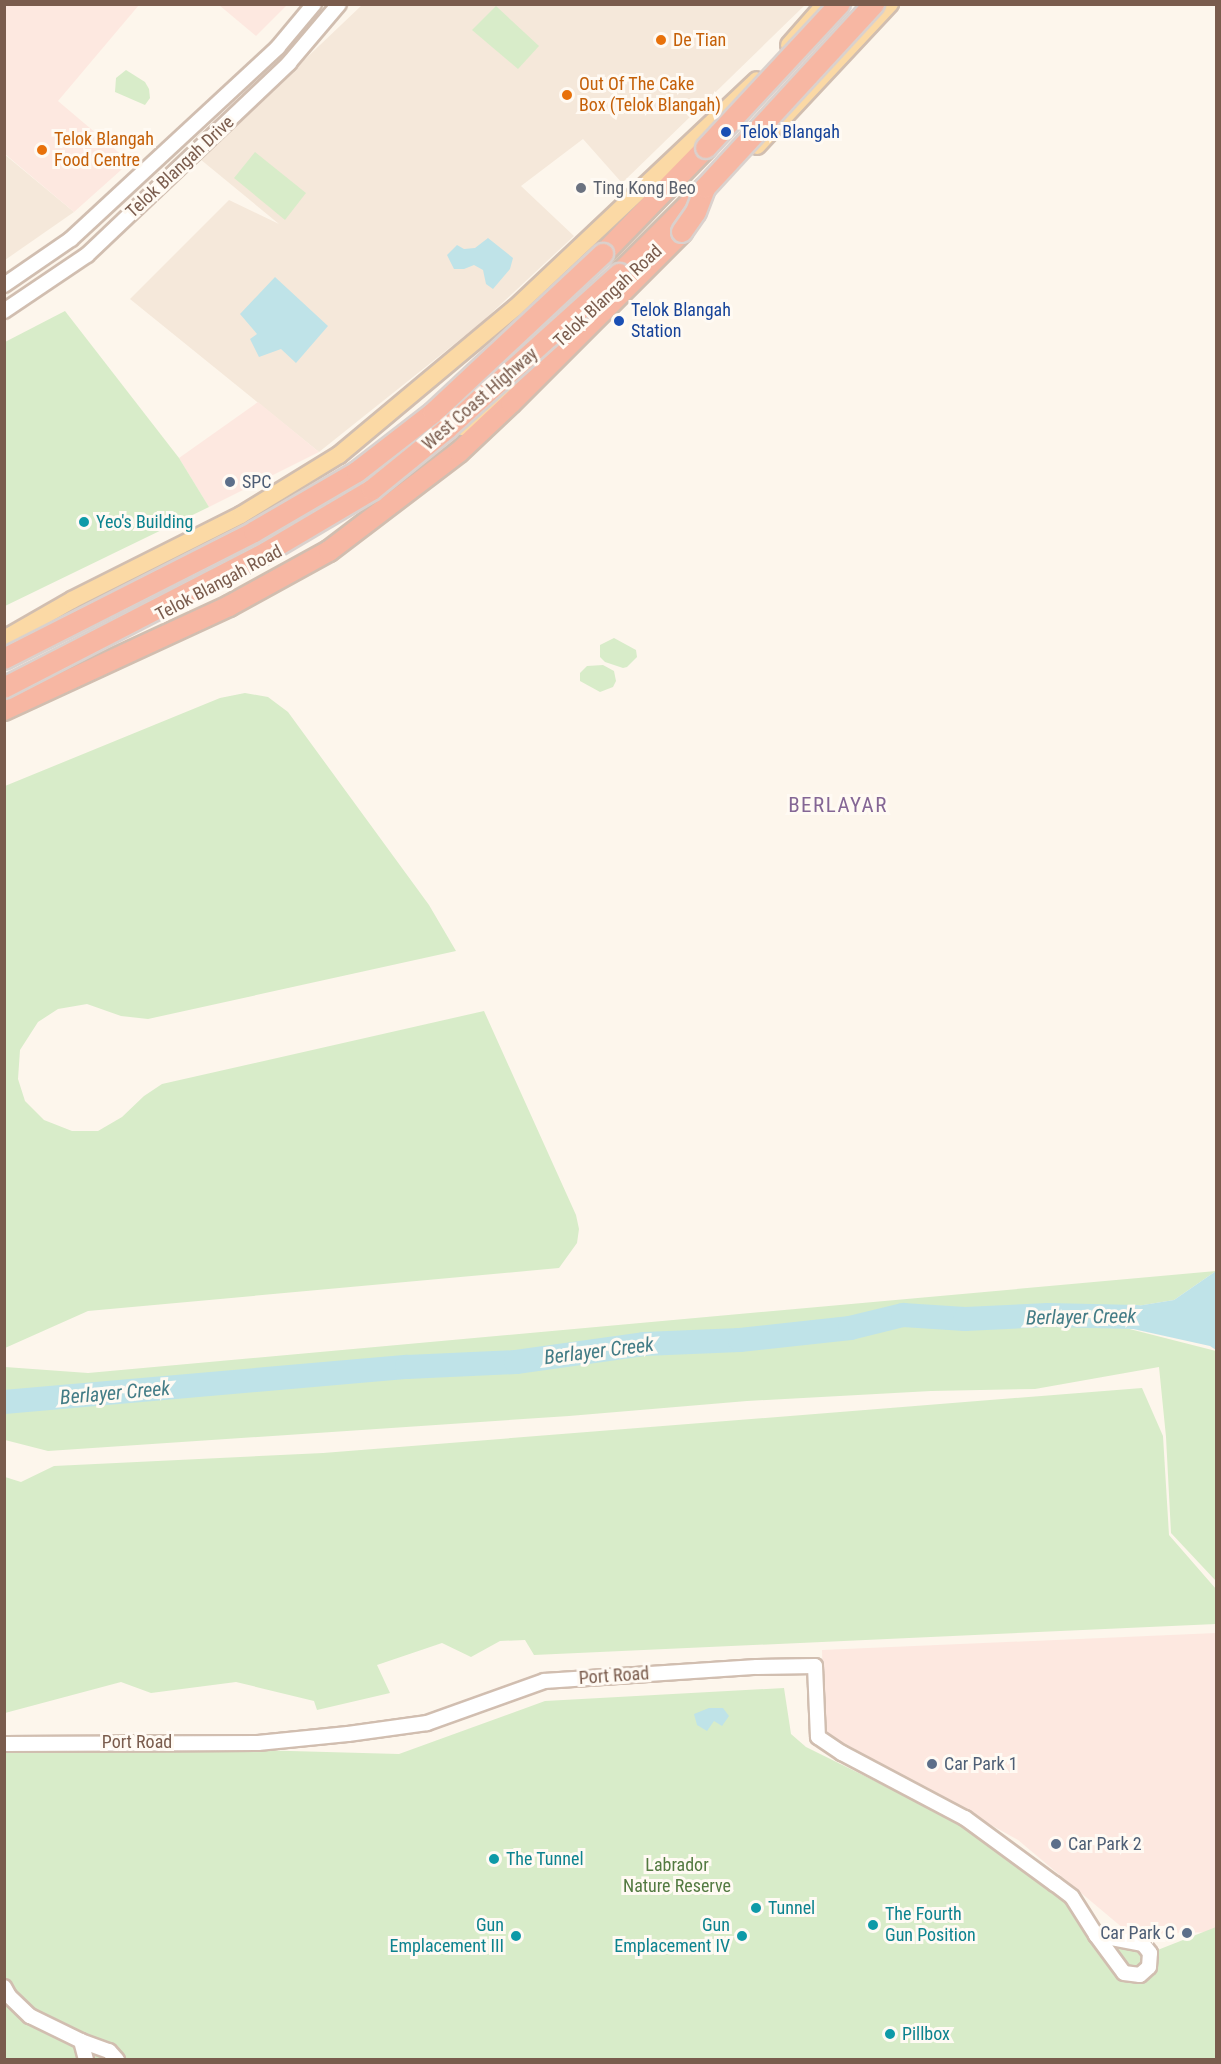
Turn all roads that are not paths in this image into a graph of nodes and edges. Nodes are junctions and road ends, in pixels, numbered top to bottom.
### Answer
1 (314, 4) edge
2 (339, 4) edge
3 (825, 4) edge
4 (840, 4) edge
5 (874, 4) edge
6 (890, 4) edge
7 (771, 66) junction
8 (810, 88) junction
9 (705, 188) junction
10 (4, 285) edge
11 (4, 311) edge
12 (169, 553) junction
13 (197, 595) junction
14 (4, 639) edge
15 (4, 659) edge
16 (4, 688) edge
17 (4, 698) edge
18 (4, 710) edge
19 (4, 1744) edge
20 (1096, 1935) junction
21 (1128, 1943) junction
22 (1118, 1965) junction
23 (4, 1987) edge
24 (81, 2041) junction
25 (86, 2060) edge
26 (117, 2060) edge

1 - 10 street, Telok Blangah Drive
2 - 11 street, Telok Blangah Drive
3 - 7 main road
4 - 15 highway, West Coast Highway, bridge
5 - 9 highway, West Coast Highway, bridge
6 - 8 main road, Telok Blangah Road
7 - 8 main road
7 - 12 main road
8 - 13 main road, Telok Blangah Road
9 - 16 highway, West Coast Highway, bridge
9 - 18 highway, bridge
12 - 13 main road
12 - 14 main road
13 - 17 main road, Telok Blangah Road
19 - 20 street, Port Road
20 - 21 street
20 - 22 street, Port Road
21 - 22 street
21 - 22 street
23 - 24 street
24 - 25 street
24 - 26 street

